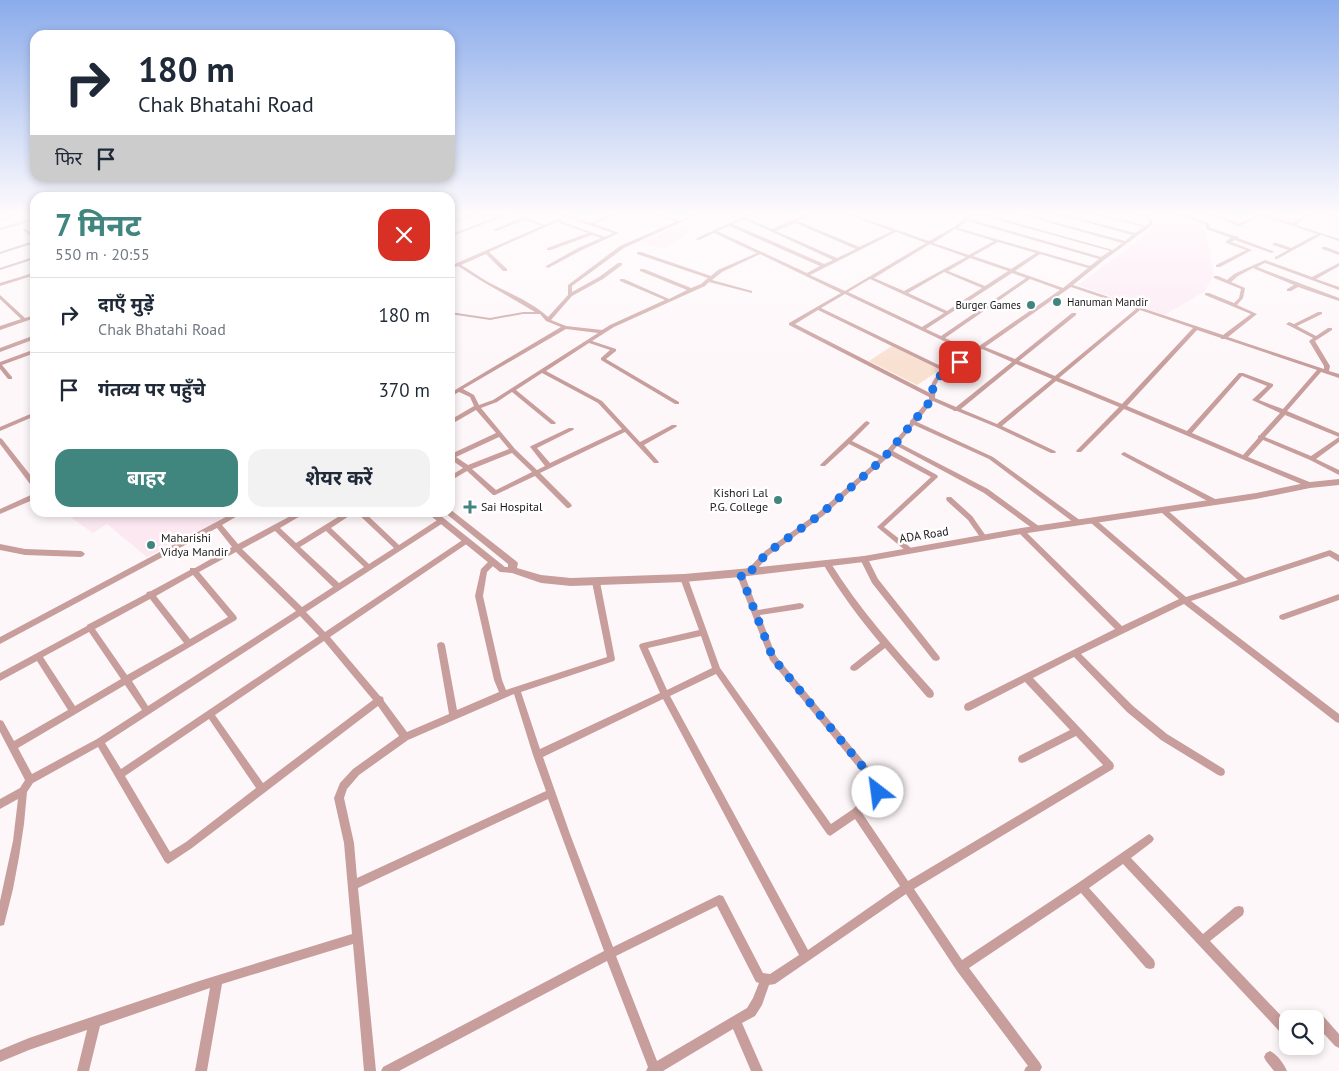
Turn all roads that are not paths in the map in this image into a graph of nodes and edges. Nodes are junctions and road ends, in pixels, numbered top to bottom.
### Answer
1 (15, 263) edge
2 (463, 263) edge
3 (498, 263) edge
4 (556, 263) edge
5 (603, 263) edge
6 (666, 263) edge
7 (738, 263) edge
8 (781, 263) edge
9 (817, 263) edge
10 (831, 263) edge
11 (897, 263) edge
12 (957, 263) edge
13 (985, 263) edge
14 (1023, 263) edge
15 (1074, 263) edge
16 (1097, 263) edge
17 (1224, 263) edge
18 (1262, 263) edge
19 (1271, 263) edge
20 (620, 264) dead end
21 (1339, 264) edge
22 (459, 265) junction
23 (455, 266) edge
24 (824, 266) junction
25 (1218, 266) dead end
26 (548, 267) dead end
27 (1254, 267) junction
28 (0, 268) edge
29 (1091, 268) junction
30 (1331, 269) junction
31 (505, 270) dead end
32 (642, 270) dead end
33 (944, 271) junction
34 (1011, 272) junction
35 (1339, 272) edge
36 (806, 275) junction
37 (30, 276) edge
38 (1216, 277) dead end
39 (871, 278) junction
40 (1029, 278) junction
41 (710, 279) junction
42 (1312, 279) junction
43 (622, 280) dead end
44 (1228, 282) junction
45 (1070, 284) junction
46 (1298, 284) junction
47 (0, 286) edge
48 (986, 288) junction
49 (1339, 289) edge
50 (691, 290) junction
51 (1063, 290) junction
52 (1290, 290) dead end
53 (750, 292) dead end
54 (905, 293) junction
55 (846, 294) junction
56 (1207, 294) dead end
57 (570, 295) junction
58 (0, 296) edge
59 (668, 300) junction
60 (1339, 300) edge
61 (1235, 305) junction
62 (819, 309) junction
63 (1139, 309) junction
64 (541, 313) junction
65 (948, 313) junction
66 (1320, 313) dead end
67 (455, 314) edge
68 (1074, 314) dead end
69 (30, 318) edge
70 (24, 320) junction
71 (548, 320) junction
72 (565, 326) junction
73 (0, 328) edge
74 (1196, 328) junction
75 (922, 329) junction
76 (1330, 329) dead end
77 (602, 332) junction
78 (941, 338) junction
79 (1223, 338) junction
80 (1317, 338) junction
81 (30, 339) edge
82 (587, 342) junction
83 (981, 347) junction
84 (0, 350) edge
85 (973, 353) junction
86 (30, 354) edge
87 (1014, 361) junction
88 (0, 365) edge
89 (1323, 370) junction
90 (542, 371) junction
91 (947, 371) junction
92 (1339, 376) edge
93 (10, 378) dead end
94 (1054, 378) junction
95 (460, 390) junction
96 (514, 390) junction
97 (455, 392) edge
98 (932, 398) junction
99 (677, 402) dead end
100 (478, 407) junction
101 (1122, 408) junction
102 (956, 410) junction
103 (1285, 412) junction
104 (30, 416) edge
105 (455, 420) edge
106 (912, 422) junction
107 (553, 423) dead end
108 (867, 423) dead end
109 (674, 426) dead end
110 (998, 426) junction
111 (0, 429) edge
112 (571, 429) dead end
113 (624, 430) junction
114 (499, 434) junction
115 (1189, 434) junction
116 (1339, 437) edge
117 (1260, 438) junction
118 (0, 440) edge
119 (848, 441) junction
120 (897, 444) junction
121 (639, 445) junction
122 (513, 450) junction
123 (1079, 451) dead end
124 (889, 452) junction
125 (1053, 452) dead end
126 (455, 454) edge
127 (1124, 454) dead end
128 (1244, 458) junction
129 (455, 459) edge
130 (883, 459) junction
131 (1312, 459) junction
132 (656, 462) dead end
133 (823, 465) dead end
134 (550, 467) junction
135 (467, 468) junction
136 (535, 474) junction
137 (1339, 474) edge
138 (30, 476) edge
139 (455, 476) edge
140 (1339, 482) edge
141 (1310, 485) junction
142 (30, 498) edge
143 (949, 499) dead end
144 (1215, 502) junction
145 (569, 506) dead end
146 (1164, 511) junction
147 (0, 512) edge
148 (231, 517) edge
149 (295, 517) edge
150 (344, 517) edge
151 (364, 517) edge
152 (436, 517) edge
153 (454, 517) edge
154 (441, 521) junction
155 (1093, 521) junction
156 (1079, 523) junction
157 (218, 524) junction
158 (276, 528) junction
159 (326, 528) junction
160 (1038, 528) junction
161 (1021, 531) junction
162 (984, 538) junction
163 (466, 541) junction
164 (296, 546) junction
165 (0, 547) edge
166 (237, 548) junction
167 (398, 548) junction
168 (908, 549) junction
169 (81, 554) dead end
170 (864, 558) junction
171 (1339, 560) edge
172 (493, 562) junction
173 (827, 564) junction
174 (369, 568) junction
175 (193, 570) junction
176 (512, 570) junction
177 (751, 571) junction
178 (740, 573) junction
179 (684, 578) junction
180 (1244, 581) junction
181 (596, 582) junction
182 (338, 587) junction
183 (150, 594) junction
184 (1339, 597) edge
185 (1185, 600) junction
186 (800, 606) dead end
187 (302, 610) junction
188 (756, 613) junction
189 (1283, 617) dead end
190 (90, 627) junction
191 (1121, 630) junction
192 (703, 632) junction
193 (326, 636) junction
194 (0, 641) edge
195 (885, 643) junction
196 (189, 644) junction
197 (441, 645) dead end
198 (1075, 653) junction
199 (38, 656) junction
200 (936, 658) dead end
201 (854, 668) dead end
202 (717, 670) junction
203 (0, 677) edge
204 (1026, 677) junction
205 (126, 680) junction
206 (516, 690) junction
207 (504, 694) junction
208 (930, 694) dead end
209 (665, 695) junction
210 (380, 700) junction
211 (968, 707) dead end
212 (73, 711) junction
213 (147, 711) junction
214 (210, 714) junction
215 (454, 716) junction
216 (1339, 718) edge
217 (0, 724) edge
218 (1077, 731) junction
219 (405, 736) junction
220 (100, 742) junction
221 (12, 747) junction
222 (537, 755) junction
223 (1022, 759) dead end
224 (1221, 772) dead end
225 (118, 775) junction
226 (30, 780) junction
227 (262, 789) junction
228 (23, 792) junction
229 (550, 793) junction
230 (0, 804) edge
231 (856, 812) junction
232 (1148, 839) dead end
233 (1124, 858) junction
234 (353, 885) junction
235 (906, 887) junction
236 (1082, 887) junction
237 (1239, 912) dead end
238 (0, 921) edge
239 (358, 937) junction
240 (1202, 941) junction
241 (609, 954) junction
242 (806, 956) junction
243 (1150, 964) dead end
244 (961, 967) junction
245 (217, 980) junction
246 (765, 980) junction
247 (95, 1021) junction
248 (736, 1022) junction
249 (1279, 1023) edge
250 (1324, 1025) edge
251 (1339, 1042) edge
252 (0, 1056) edge
253 (1270, 1058) dead end
254 (83, 1071) edge
255 (201, 1071) edge
256 (370, 1071) edge
257 (387, 1071) edge
258 (654, 1071) edge
259 (757, 1071) edge
260 (1030, 1071) edge
261 (1281, 1071) edge

1 - 28 street
2 - 22 street
3 - 31 street
4 - 26 street
5 - 57 street
6 - 41 street
7 - 41 street
8 - 36 street
9 - 24 street
10 - 24 street
11 - 39 street
12 - 33 street
13 - 34 street
14 - 34 street
15 - 29 street
16 - 29 street
17 - 25 street
18 - 27 street
19 - 42 street
20 - 57 street
21 - 30 street
22 - 23 street
22 - 64 street
24 - 36 street
27 - 44 street
27 - 46 street
29 - 45 street
30 - 35 street
30 - 42 street
32 - 50 street
33 - 48 street
33 - 54 street
34 - 40 street
34 - 48 street
36 - 55 street
37 - 47 street
38 - 44 street
39 - 54 street
39 - 55 street
40 - 51 street
40 - 78 street
41 - 50 street
41 - 53 street
42 - 49 street
43 - 59 street
44 - 61 street
45 - 51 street
45 - 63 street
46 - 52 street
46 - 60 street
48 - 65 street
50 - 59 street
51 - 83 street
54 - 65 street
55 - 62 street
55 - 75 street
56 - 61 street
57 - 71 street
58 - 70 street
59 - 77 street
61 - 79 street
62 - 91 street
62 - 98 street
63 - 74 street
63 - 94 street
64 - 67 street
64 - 71 street
65 - 75 street
66 - 80 street
68 - 87 street
69 - 70 street
70 - 73 street
71 - 72 street
72 - 77 street
72 - 95 street
74 - 79 street
74 - 101 street
75 - 78 street
76 - 80 street
77 - 82 street
78 - 85 street
79 - 89 street
80 - 89 street
81 - 84 street
82 - 90 street
82 - 99 street
83 - 85 street
83 - 87 street
85 - 91 street
86 - 88 street
87 - 94 street
87 - 102 street
88 - 93 street
89 - 92 street
89 - 103 street
90 - 96 street
90 - 113 street
91 - 98 street
94 - 101 street
94 - 110 street
95 - 97 street
95 - 100 street
96 - 100 street
96 - 107 street
98 - 102 street
98 - 106 street
100 - 105 street
100 - 114 street
101 - 115 street
101 - 123 street
102 - 110 street
103 - 115 street
103 - 116 street
103 - 117 street
104 - 111 street
106 - 120 street
106 - 156 street
108 - 119 street
109 - 121 street
110 - 125 street
112 - 134 street
113 - 121 street
113 - 134 street
114 - 122 street
114 - 126 street
115 - 128 street
116 - 131 street
117 - 128 street
117 - 131 street
118 - 138 street
119 - 130 street
119 - 133 street
120 - 124 street
120 - 160 street
121 - 132 street
122 - 135 street
122 - 136 street
124 - 130 street
124 - 168 street
127 - 144 street
128 - 141 street
129 - 135 street
130 - 177 street
131 - 137 street
134 - 136 street
135 - 136 street
135 - 139 street
136 - 145 street
140 - 141 street, ADA Road
141 - 144 street, ADA Road
142 - 147 street
143 - 162 street
144 - 146 street, ADA Road
146 - 155 street, ADA Road
146 - 180 street
148 - 157 street
149 - 158 street
150 - 159 street
151 - 167 street
152 - 154 street, ADA Road
153 - 176 street
154 - 163 street, ADA Road
154 - 167 street
155 - 156 street, ADA Road
155 - 185 street
156 - 160 street, ADA Road
157 - 166 street
157 - 194 street
158 - 164 street
158 - 166 street
159 - 164 street
159 - 174 street
160 - 161 street, ADA Road
161 - 162 street, ADA Road
161 - 191 street
162 - 168 street, ADA Road
163 - 172 street, ADA Road
163 - 193 street
164 - 182 street
165 - 169 street
166 - 175 street
166 - 187 street
167 - 174 street
168 - 170 street, ADA Road
170 - 173 street, ADA Road
170 - 200 street
171 - 180 street
172 - 176 street, ADA Road
172 - 207 street
173 - 177 street, ADA Road
173 - 195 street
174 - 182 street
175 - 183 street
175 - 196 street
176 - 181 street, ADA Road
177 - 178 street, ADA Road
178 - 179 street, ADA Road
178 - 188 street
179 - 181 street, ADA Road
179 - 192 street
180 - 185 street
181 - 206 street
182 - 187 street
183 - 190 street
183 - 196 street
184 - 189 street
185 - 191 street
185 - 216 street
186 - 188 street
187 - 193 street
187 - 213 street
188 - 231 street
190 - 199 street
190 - 205 street
191 - 198 street
192 - 202 street
192 - 209 street
193 - 210 street
193 - 214 street
195 - 201 street
195 - 208 street
196 - 205 street
197 - 215 street
198 - 204 street
198 - 224 street
199 - 203 street
199 - 212 street
202 - 209 street
202 - 231 street
204 - 211 street
204 - 218 street
205 - 212 street
205 - 213 street
206 - 207 street
206 - 222 street
207 - 215 street
209 - 222 street
209 - 242 street
210 - 219 street
210 - 227 street
212 - 221 street
213 - 220 street
214 - 225 street
214 - 227 street
215 - 219 street
217 - 221 street
218 - 223 street
218 - 235 street
219 - 234 street
220 - 225 street
220 - 226 street
221 - 226 street
222 - 229 street
225 - 227 street
226 - 228 street
228 - 230 street
228 - 238 street
229 - 234 street
229 - 241 street
231 - 235 street
232 - 233 street
233 - 236 street
233 - 240 street
234 - 239 street
235 - 242 street
235 - 244 street
236 - 243 street
236 - 244 street
237 - 240 street
239 - 245 street
239 - 256 street
240 - 249 street
241 - 246 street
241 - 257 street
241 - 258 street
242 - 246 street
244 - 260 street
245 - 247 street
245 - 255 street
246 - 248 street
247 - 252 street
247 - 254 street
248 - 258 street
248 - 259 street
250 - 251 street
253 - 261 street

